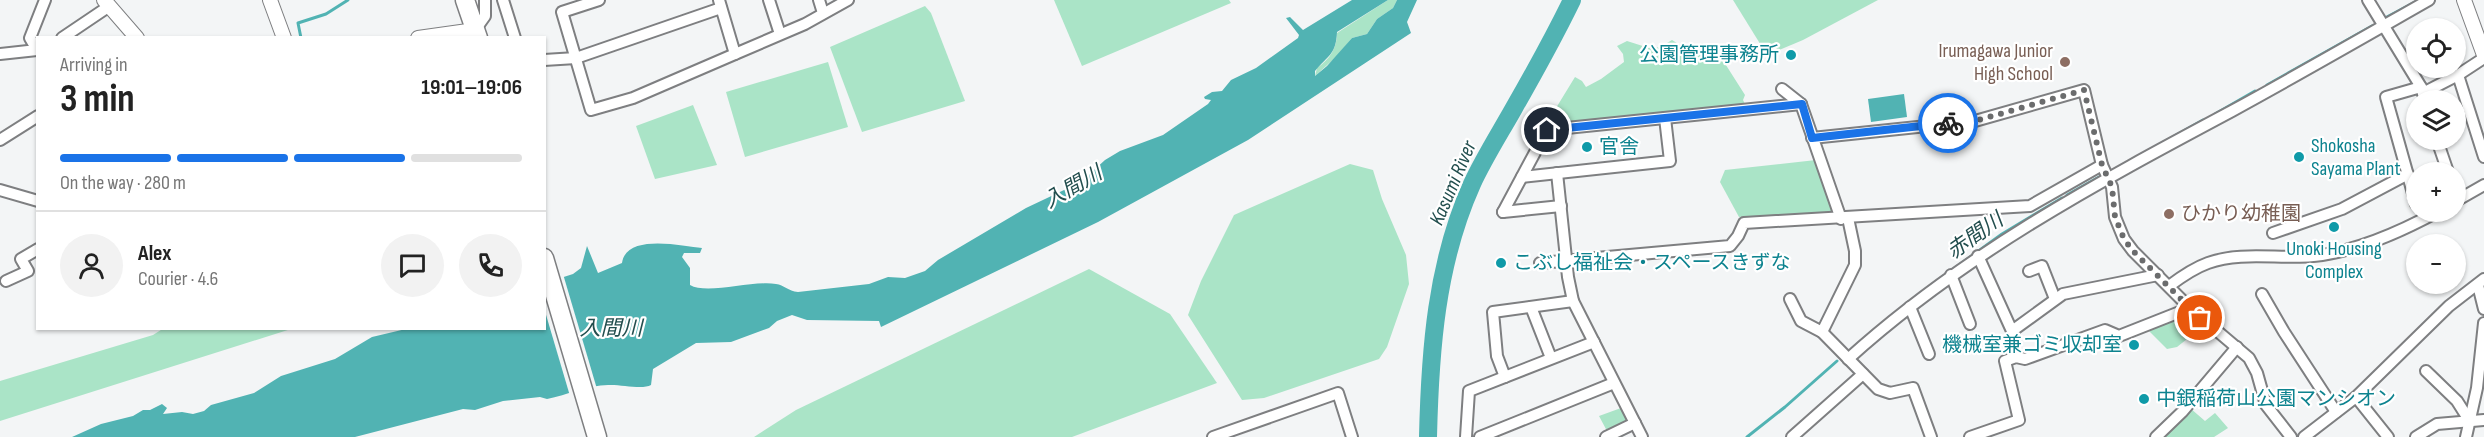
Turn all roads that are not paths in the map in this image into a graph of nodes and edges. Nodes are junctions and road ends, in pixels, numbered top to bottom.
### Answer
1 (45, 0) edge
2 (465, 0) edge
3 (485, 0) edge
4 (503, 0) edge
5 (599, 0) edge
6 (769, 0) edge
7 (819, 0) edge
8 (848, 0) edge
9 (2368, 0) edge
10 (2429, 0) edge
11 (2464, 0) edge
12 (273, 1) edge
13 (106, 3) edge
14 (576, 4) edge
15 (720, 4) edge
16 (823, 13) junction
17 (2383, 26) junction
18 (477, 34) edge
19 (780, 34) junction
20 (65, 36) edge
21 (134, 36) edge
22 (283, 36) edge
23 (448, 36) edge
24 (514, 36) edge
25 (36, 48) edge
26 (36, 50) edge
27 (0, 54) edge
28 (735, 54) junction
29 (576, 58) junction
30 (2482, 58) edge
31 (546, 60) edge
32 (2466, 69) edge
33 (2484, 73) edge
34 (2452, 78) edge
35 (2459, 78) edge
36 (1782, 89) dead end
37 (2421, 90) edge
38 (2430, 90) edge
39 (2406, 95) edge
40 (1802, 104) junction
41 (36, 117) edge
42 (1665, 118) junction
43 (1812, 138) junction
44 (0, 140) edge
45 (2484, 157) edge
46 (2102, 165) junction
47 (2406, 167) edge
48 (1557, 173) junction
49 (2406, 175) edge
50 (1522, 177) junction
51 (2109, 177) junction
52 (2484, 185) edge
53 (0, 190) edge
54 (2466, 195) edge
55 (36, 200) edge
56 (1561, 206) junction
57 (1844, 218) junction
58 (2411, 222) edge
59 (2273, 233) dead end
60 (36, 250) edge
61 (1978, 256) junction
62 (1567, 260) junction
63 (1540, 263) dead end
64 (546, 265) edge
65 (2029, 270) dead end
66 (1951, 275) junction
67 (2158, 275) junction
68 (6, 281) dead end
69 (2481, 282) edge
70 (2169, 286) junction
71 (2262, 294) dead end
72 (1790, 299) dead end
73 (2055, 299) junction
74 (1573, 302) junction
75 (1531, 307) junction
76 (1911, 307) junction
77 (2190, 308) junction
78 (2484, 309) edge
79 (2484, 323) edge
80 (1970, 324) dead end
81 (1822, 332) junction
82 (1594, 342) junction
83 (2237, 347) junction
84 (1929, 354) dead end
85 (1551, 358) junction
86 (1848, 359) junction
87 (2426, 371) dead end
88 (1863, 374) junction
89 (1505, 377) junction
90 (1614, 383) junction
91 (2356, 397) junction
92 (2336, 412) junction
93 (2469, 420) junction
94 (2484, 420) edge
95 (1635, 423) junction
96 (597, 437) edge
97 (1213, 437) edge
98 (1352, 437) edge
99 (1466, 437) edge
100 (1480, 437) edge
101 (1606, 437) edge
102 (1641, 437) edge
103 (1792, 437) edge
104 (1931, 437) edge
105 (1970, 437) edge
106 (2156, 437) edge
107 (2291, 437) edge
108 (2304, 437) edge
109 (2388, 437) edge
110 (2416, 437) edge
111 (2466, 437) edge

1 - 25 street
2 - 18 highway
3 - 18 street
4 - 24 street
5 - 14 street
6 - 19 street
7 - 16 street
8 - 16 street
9 - 17 street
10 - 17 street
11 - 30 street
12 - 22 street
13 - 20 street
13 - 21 street
14 - 29 street
15 - 28 street
15 - 29 street
16 - 19 street
17 - 37 street
17 - 51 street
18 - 23 street
19 - 28 street
26 - 27 street
28 - 29 street
29 - 31 street
30 - 32 street
30 - 33 street
34 - 38 street
35 - 45 street
36 - 40 street
39 - 47 street
40 - 42 street
40 - 43 street
41 - 44 street
42 - 48 street
42 - 50 street
43 - 46 street
43 - 57 street
46 - 51 street
46 - 57 street
48 - 50 street
48 - 56 street
49 - 59 street
50 - 56 street
51 - 61 street
51 - 67 street
52 - 54 street
53 - 55 street
56 - 62 street
57 - 62 street
57 - 81 street
58 - 70 street
60 - 68 street
61 - 66 street
61 - 73 street
62 - 63 street
62 - 74 street
64 - 96 highway
65 - 73 street
66 - 76 street
66 - 80 street
67 - 70 street
67 - 73 street
69 - 78 street
69 - 91 street
70 - 77 street
71 - 92 street
72 - 81 street
74 - 75 street
74 - 82 street
75 - 85 street
75 - 89 street
76 - 84 street
76 - 86 street
77 - 83 street
77 - 105 street
79 - 93 street
81 - 86 street
82 - 85 street
82 - 90 street
83 - 106 street
83 - 107 street
85 - 89 street
86 - 88 street
87 - 93 street
88 - 103 street
88 - 104 street
89 - 99 street
90 - 95 street
90 - 100 street
91 - 92 street
91 - 109 street
92 - 108 street
93 - 94 street
93 - 110 street
93 - 111 street
95 - 101 street
95 - 102 street
97 - 98 street

